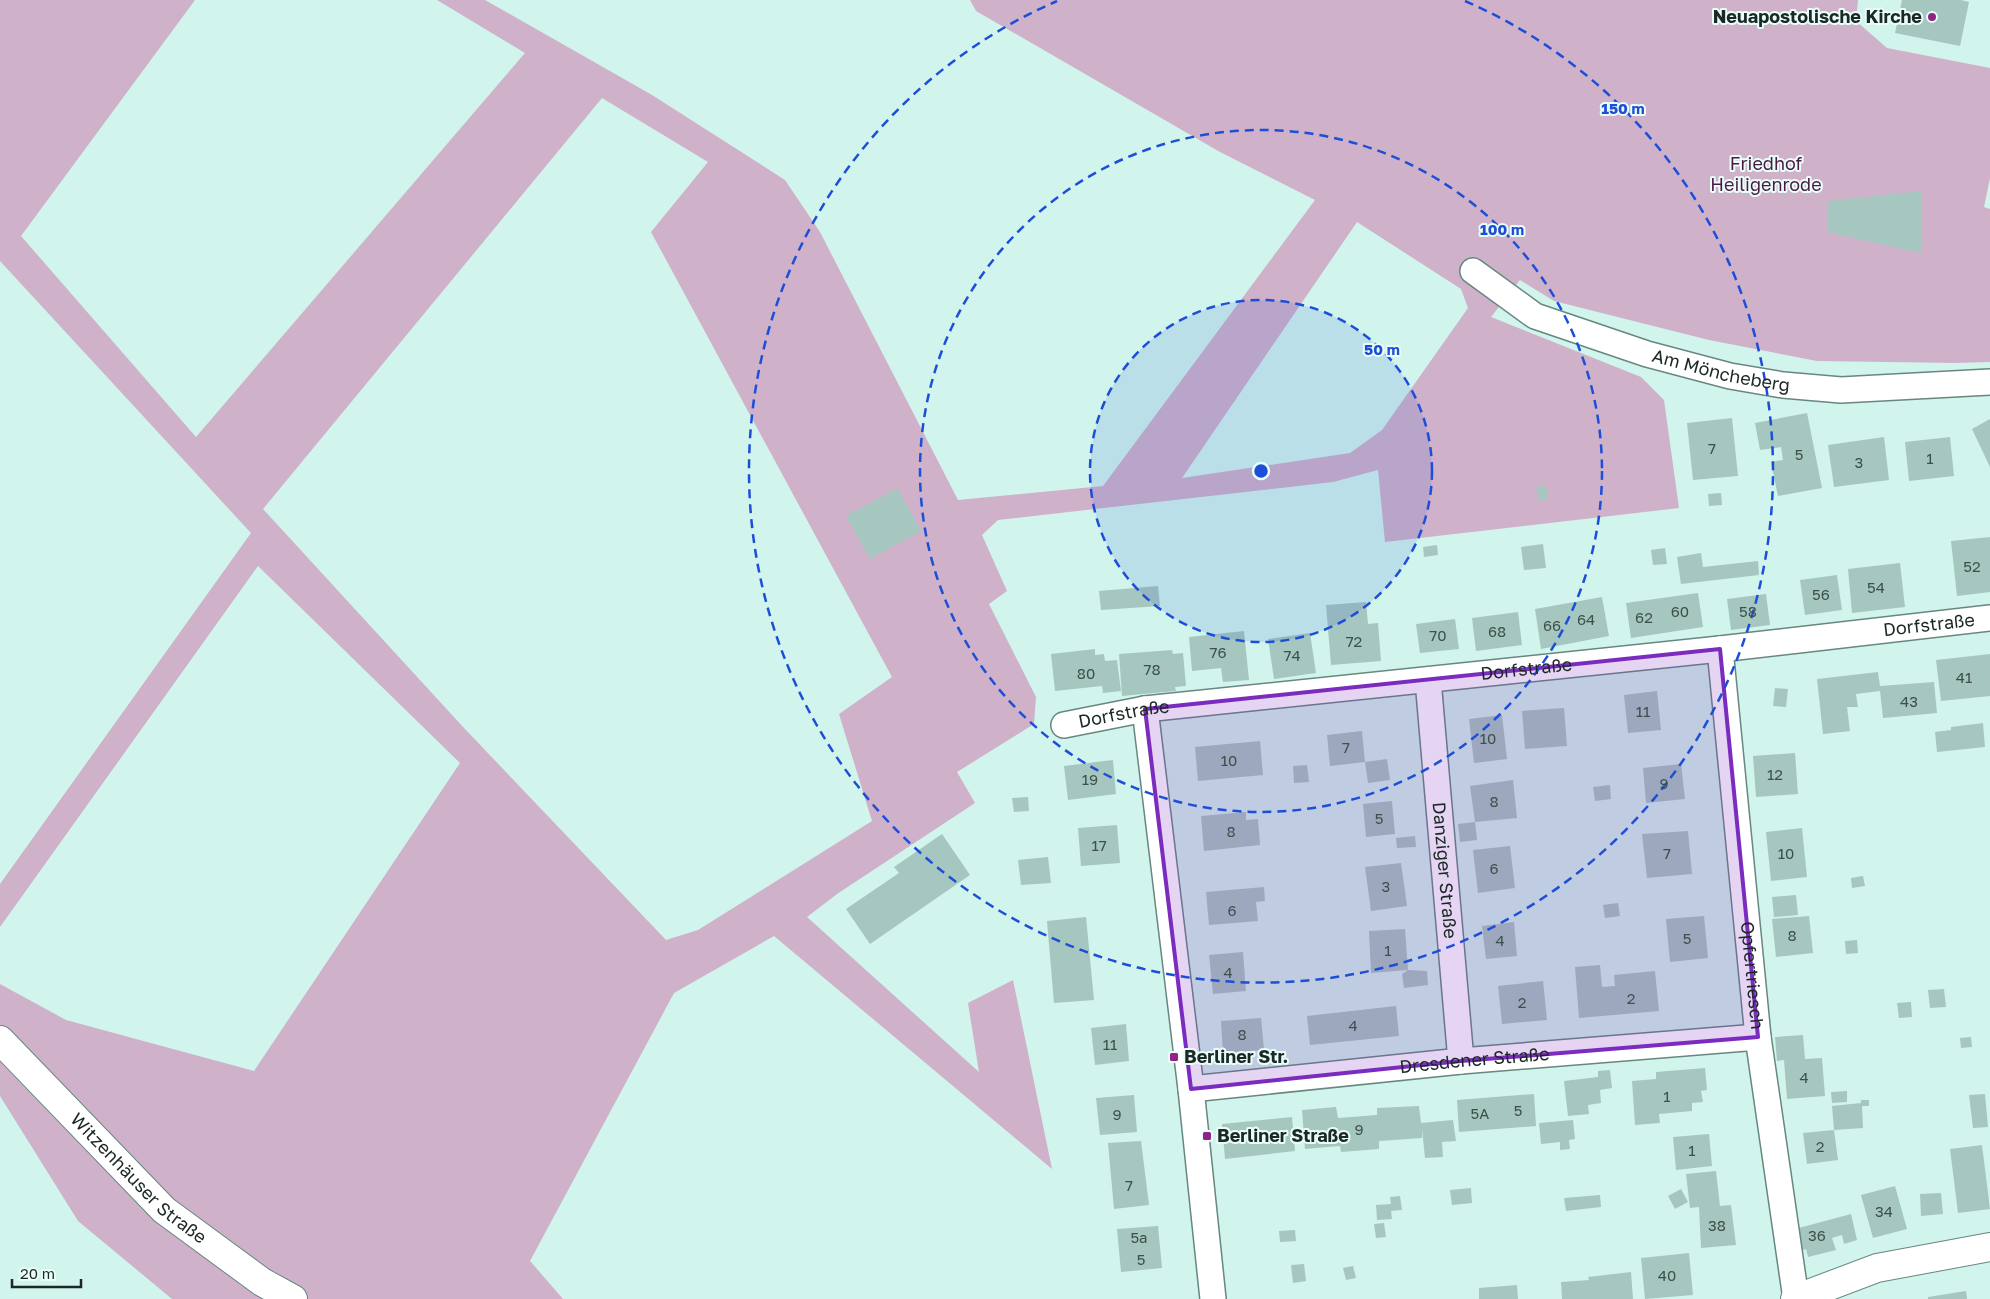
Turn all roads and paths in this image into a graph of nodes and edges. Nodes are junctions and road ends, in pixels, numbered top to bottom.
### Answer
1 (1473, 271) dead end
2 (1990, 382) edge
3 (1990, 618) edge
4 (1720, 649) junction
5 (1428, 680) junction
6 (1145, 710) junction
7 (1064, 725) dead end
8 (1758, 1037) junction
9 (0, 1040) edge
10 (1461, 1061) junction
11 (1191, 1089) junction
12 (1990, 1248) edge
13 (293, 1299) edge
14 (1213, 1299) edge
15 (1796, 1299) edge

1 - 2 street, Am Möncheberg
3 - 4 street, Dorfstraße
4 - 5 street, Dorfstraße
4 - 8 street, Opfertriesch
5 - 6 street, Dorfstraße
5 - 10 street, Danziger Straße
6 - 7 street, Dorfstraße
6 - 11 street
8 - 10 street, Dresdener Straße
8 - 15 street, Opfertriesch
9 - 13 main road, Witzenhäuser Straße
10 - 11 street, Dresdener Straße
11 - 14 street
12 - 15 main road

